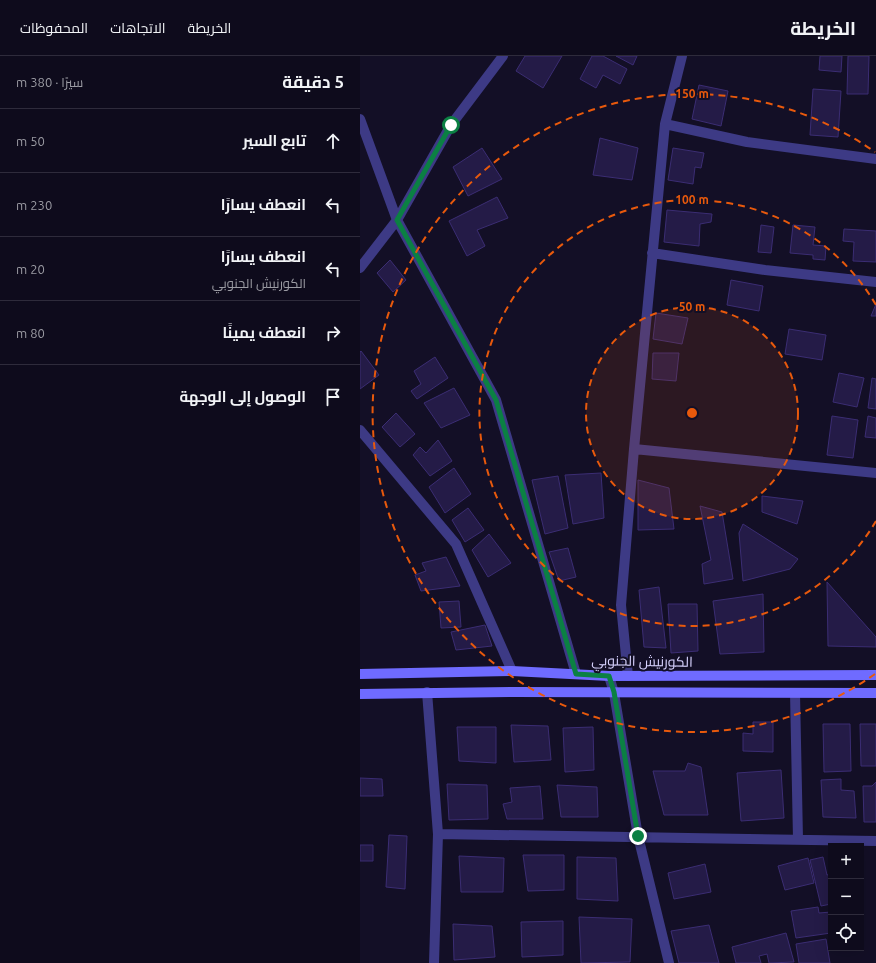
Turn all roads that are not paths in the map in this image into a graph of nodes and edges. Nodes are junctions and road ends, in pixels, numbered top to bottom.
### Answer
1 (503, 56) edge
2 (682, 56) edge
3 (360, 119) edge
4 (665, 124) junction
5 (876, 159) edge
6 (397, 220) junction
7 (652, 253) junction
8 (360, 268) edge
9 (876, 282) edge
10 (360, 430) edge
11 (634, 449) junction
12 (876, 473) edge
13 (512, 671) junction
14 (360, 674) edge
15 (576, 674) junction
16 (876, 675) edge
17 (609, 676) junction
18 (628, 676) junction
19 (427, 692) junction
20 (614, 692) junction
21 (795, 693) junction
22 (876, 693) edge
23 (360, 694) edge
24 (438, 834) junction
25 (638, 836) junction
26 (798, 839) junction
27 (876, 841) edge
28 (434, 963) edge
29 (669, 963) edge

1 - 6 street
2 - 4 street
3 - 6 street
4 - 5 street
4 - 7 street
6 - 8 street
6 - 15 street
7 - 9 street
7 - 11 street
10 - 13 street
11 - 12 street
11 - 18 street
13 - 14 main road, الكورنيش الجنوبي
13 - 15 main road, الكورنيش الجنوبي
15 - 17 main road, الكورنيش الجنوبي
16 - 18 main road, الكورنيش الجنوبي
17 - 18 main road, الكورنيش الجنوبي
17 - 20 street
19 - 20 main road
19 - 23 main road
19 - 24 street
20 - 21 main road
20 - 25 street
21 - 22 main road
21 - 26 street
24 - 25 street
24 - 28 street
25 - 26 street
25 - 29 street
26 - 27 street

